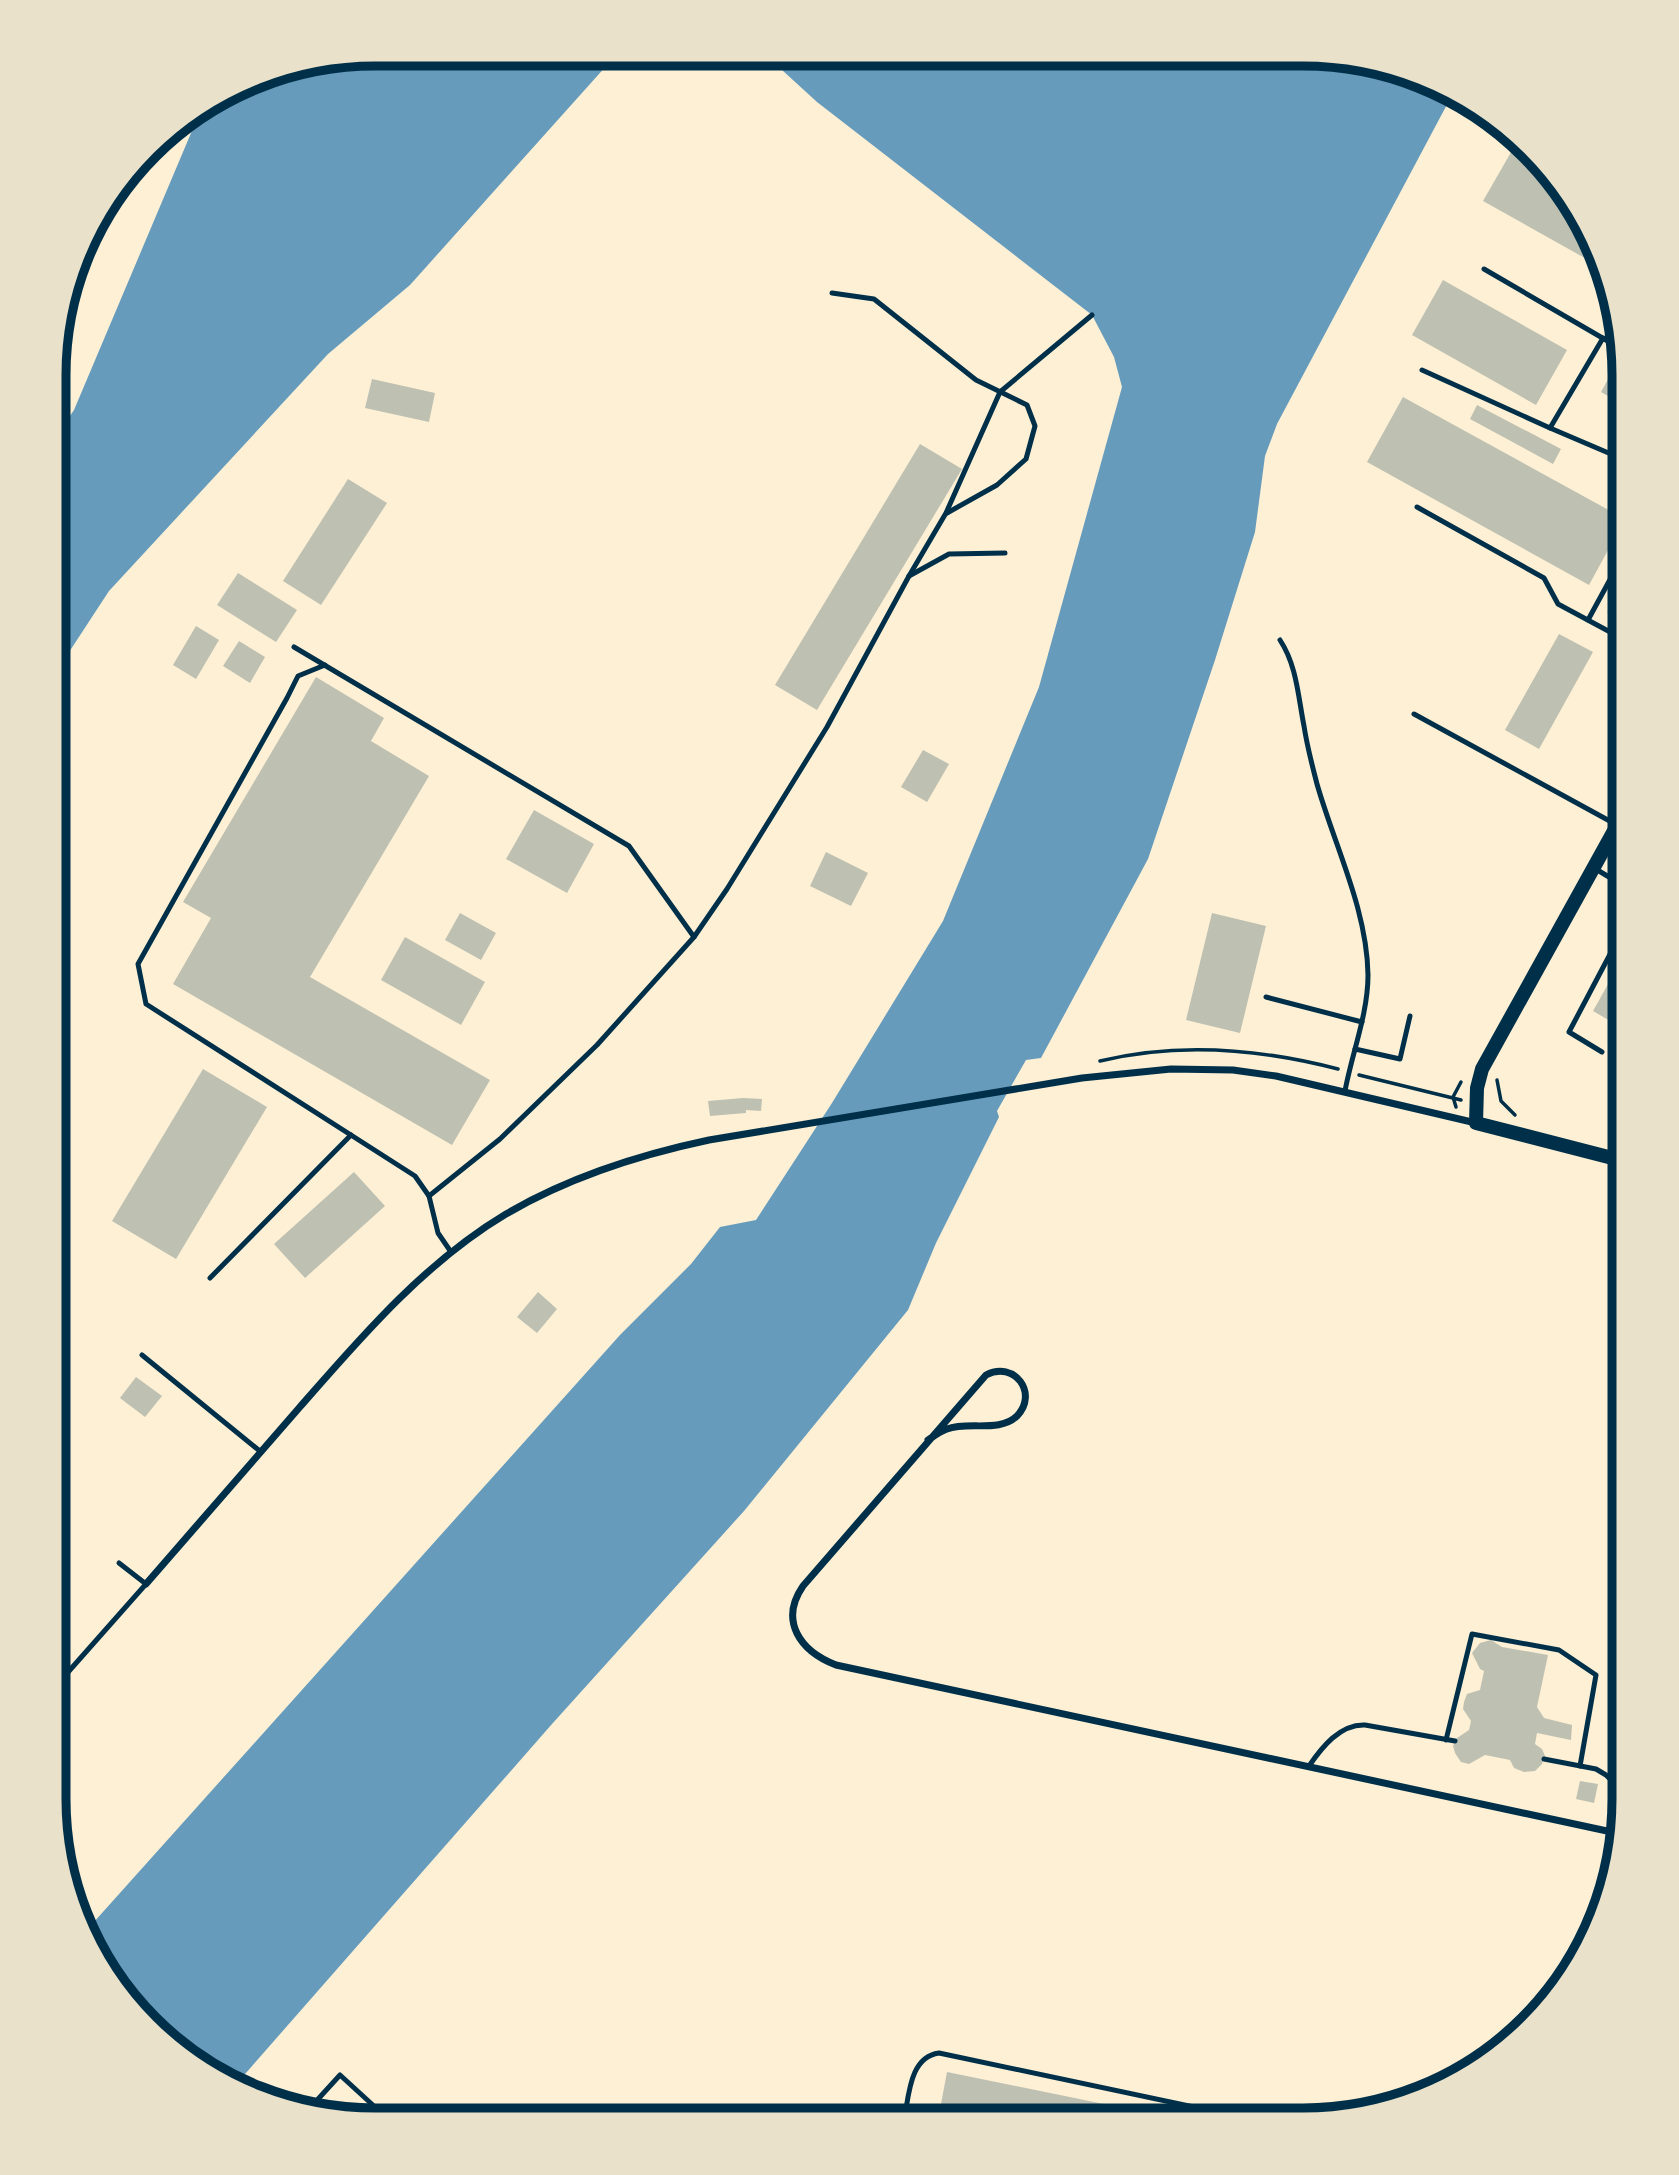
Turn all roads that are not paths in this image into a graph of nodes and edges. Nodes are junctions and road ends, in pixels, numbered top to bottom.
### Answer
1 (1484, 269) dead end
2 (832, 293) dead end
3 (1092, 315) dead end
4 (1604, 338) junction
5 (1611, 342) edge
6 (1422, 370) dead end
7 (1000, 392) junction
8 (1550, 428) junction
9 (1612, 454) edge
10 (1416, 507) dead end
11 (946, 513) junction
12 (1005, 553) dead end
13 (909, 576) junction
14 (1612, 576) edge
15 (1588, 620) junction
16 (1612, 633) edge
17 (1280, 639) dead end
18 (294, 647) dead end
19 (325, 665) junction
20 (1414, 714) dead end
21 (1612, 822) edge
22 (1612, 834) edge
23 (1593, 868) junction
24 (1612, 879) edge
25 (694, 937) junction
26 (1612, 950) edge
27 (1266, 998) dead end
28 (1410, 1016) dead end
29 (1362, 1022) junction
30 (1355, 1049) junction
31 (1602, 1052) dead end
32 (1345, 1091) junction
33 (1476, 1123) junction
34 (351, 1135) junction
35 (1612, 1158) edge
36 (429, 1196) junction
37 (451, 1252) junction
38 (210, 1278) dead end
39 (142, 1355) dead end
40 (928, 1440) junction
41 (261, 1452) junction
42 (119, 1563) dead end
43 (146, 1584) junction
44 (66, 1674) edge
45 (1446, 1740) junction
46 (1455, 1741) dead end
47 (1544, 1759) dead end
48 (1309, 1766) junction
49 (1580, 1766) junction
50 (1612, 1781) edge
51 (1611, 1832) edge
52 (315, 2103) edge
53 (376, 2108) edge
54 (907, 2108) edge
55 (1199, 2108) edge

1 - 4 lane
2 - 7 lane
3 - 7 lane
4 - 5 lane
4 - 8 lane
6 - 8 lane
7 - 11 lane
7 - 11 lane
8 - 9 lane
10 - 15 lane
11 - 13 lane
12 - 13 lane
13 - 25 lane
14 - 15 lane
15 - 16 lane
17 - 29 lane
18 - 19 lane
19 - 25 lane
19 - 34 lane
20 - 21 lane
22 - 23 main road
23 - 24 lane
23 - 33 main road
25 - 36 lane
26 - 31 lane
27 - 29 lane
28 - 30 lane
29 - 30 lane
30 - 32 lane
32 - 33 street
32 - 37 street
33 - 35 main road
34 - 36 lane
34 - 38 lane
36 - 37 lane
37 - 41 street
39 - 41 lane
40 - 40 street
40 - 48 street
41 - 43 street
42 - 43 lane
43 - 44 lane
45 - 46 lane
45 - 48 lane
45 - 49 lane
47 - 49 lane
48 - 51 street
49 - 50 lane
52 - 53 lane
54 - 55 lane

